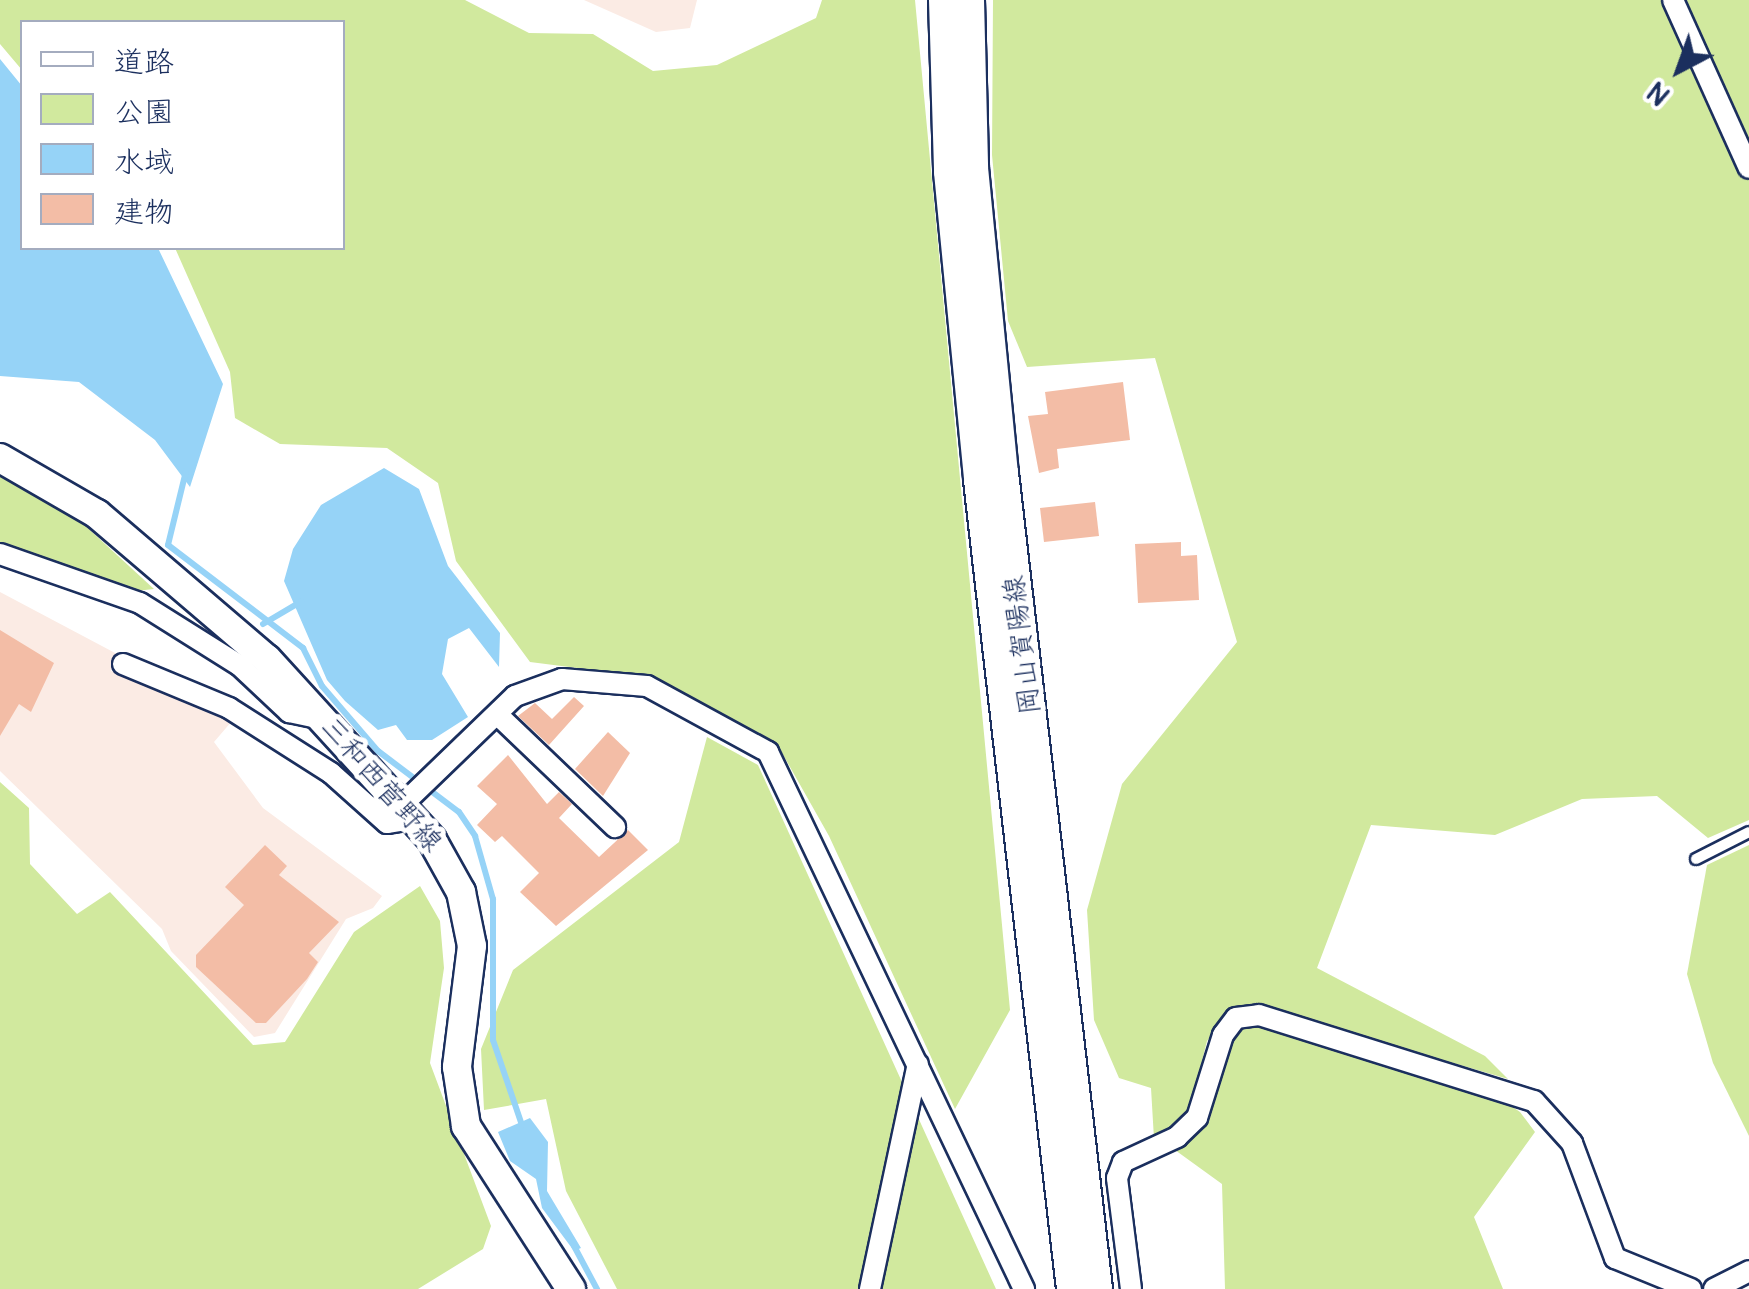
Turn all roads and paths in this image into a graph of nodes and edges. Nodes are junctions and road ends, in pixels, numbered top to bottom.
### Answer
1 (944, 0) edge
2 (969, 0) edge
3 (1673, 0) edge
4 (1749, 168) edge
5 (0, 458) edge
6 (0, 554) edge
7 (123, 664) dead end
8 (500, 718) junction
9 (326, 720) junction
10 (416, 799) junction
11 (614, 827) dead end
12 (1749, 832) edge
13 (1696, 859) dead end
14 (918, 1064) junction
15 (1749, 1272) edge
16 (572, 1289) edge
17 (870, 1289) edge
18 (1024, 1289) edge
19 (1072, 1289) edge
20 (1097, 1289) edge
21 (1131, 1289) edge
22 (1690, 1289) edge
23 (1714, 1289) edge

1 - 19 main road, 岡山賀陽線
2 - 20 main road, 岡山賀陽線
3 - 4 street
5 - 9 main road, 三和西菅野線
6 - 9 street
7 - 10 street
8 - 10 street
8 - 11 street
8 - 14 street
9 - 10 main road, 三和西菅野線
10 - 16 main road, 三和西菅野線
12 - 13 lane
14 - 17 street
14 - 18 street
15 - 23 street
21 - 22 street

